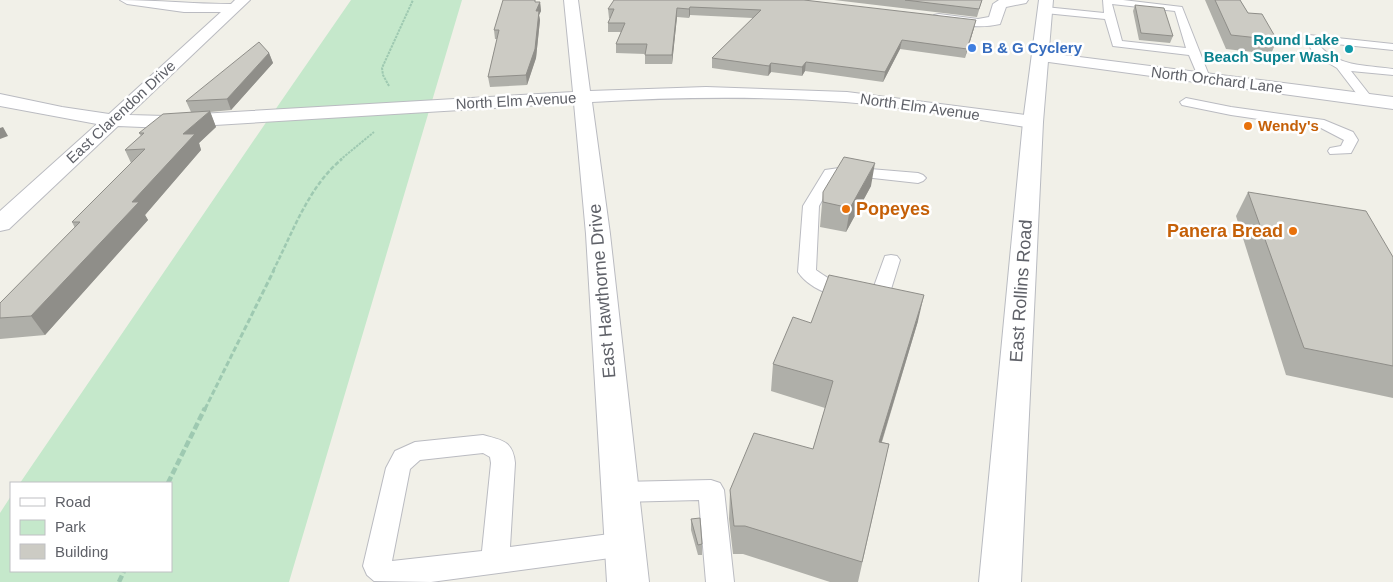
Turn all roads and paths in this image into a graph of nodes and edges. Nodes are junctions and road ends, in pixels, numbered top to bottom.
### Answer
1 (127, 0) edge
2 (414, 0) edge
3 (571, 0) edge
4 (1021, 0) edge
5 (1026, 0) edge
6 (238, 4) edge
7 (1046, 4) edge
8 (925, 16) edge
9 (1109, 16) junction
10 (1393, 48) edge
11 (1192, 52) junction
12 (1040, 57) junction
13 (1341, 66) junction
14 (1393, 72) edge
15 (1204, 78) junction
16 (392, 91) dead end
17 (582, 97) junction
18 (1367, 99) junction
19 (0, 100) edge
20 (1186, 102) dead end
21 (1393, 103) edge
22 (112, 120) junction
23 (1033, 122) junction
24 (378, 128) dead end
25 (1335, 151) dead end
26 (918, 178) dead end
27 (0, 224) edge
28 (891, 260) dead end
29 (168, 482) edge
30 (620, 492) junction
31 (625, 544) junction
32 (495, 561) junction
33 (628, 582) edge
34 (720, 582) edge
35 (1000, 582) edge

1 - 6 street
2 - 16 path
3 - 17 street, East Hawthorne Drive
4 - 8 street
5 - 7 street
6 - 22 street, East Clarendon Drive
7 - 9 lane
7 - 12 street, East Rollins Road
9 - 11 lane
9 - 11 lane
10 - 13 lane
11 - 15 lane
12 - 15 street, North Orchard Lane
12 - 23 street, East Rollins Road
13 - 14 lane
13 - 18 lane
15 - 18 street, North Orchard Lane
17 - 22 street, North Elm Avenue
17 - 23 street, North Elm Avenue
17 - 30 street, East Hawthorne Drive
18 - 21 street, North Orchard Lane
19 - 22 street, North Elm Avenue
20 - 25 lane
22 - 27 street, East Clarendon Drive
23 - 35 street, East Rollins Road
24 - 29 path
26 - 28 lane
30 - 31 street, East Hawthorne Drive
30 - 34 lane
31 - 32 lane
31 - 33 street, East Hawthorne Drive
32 - 32 lane

